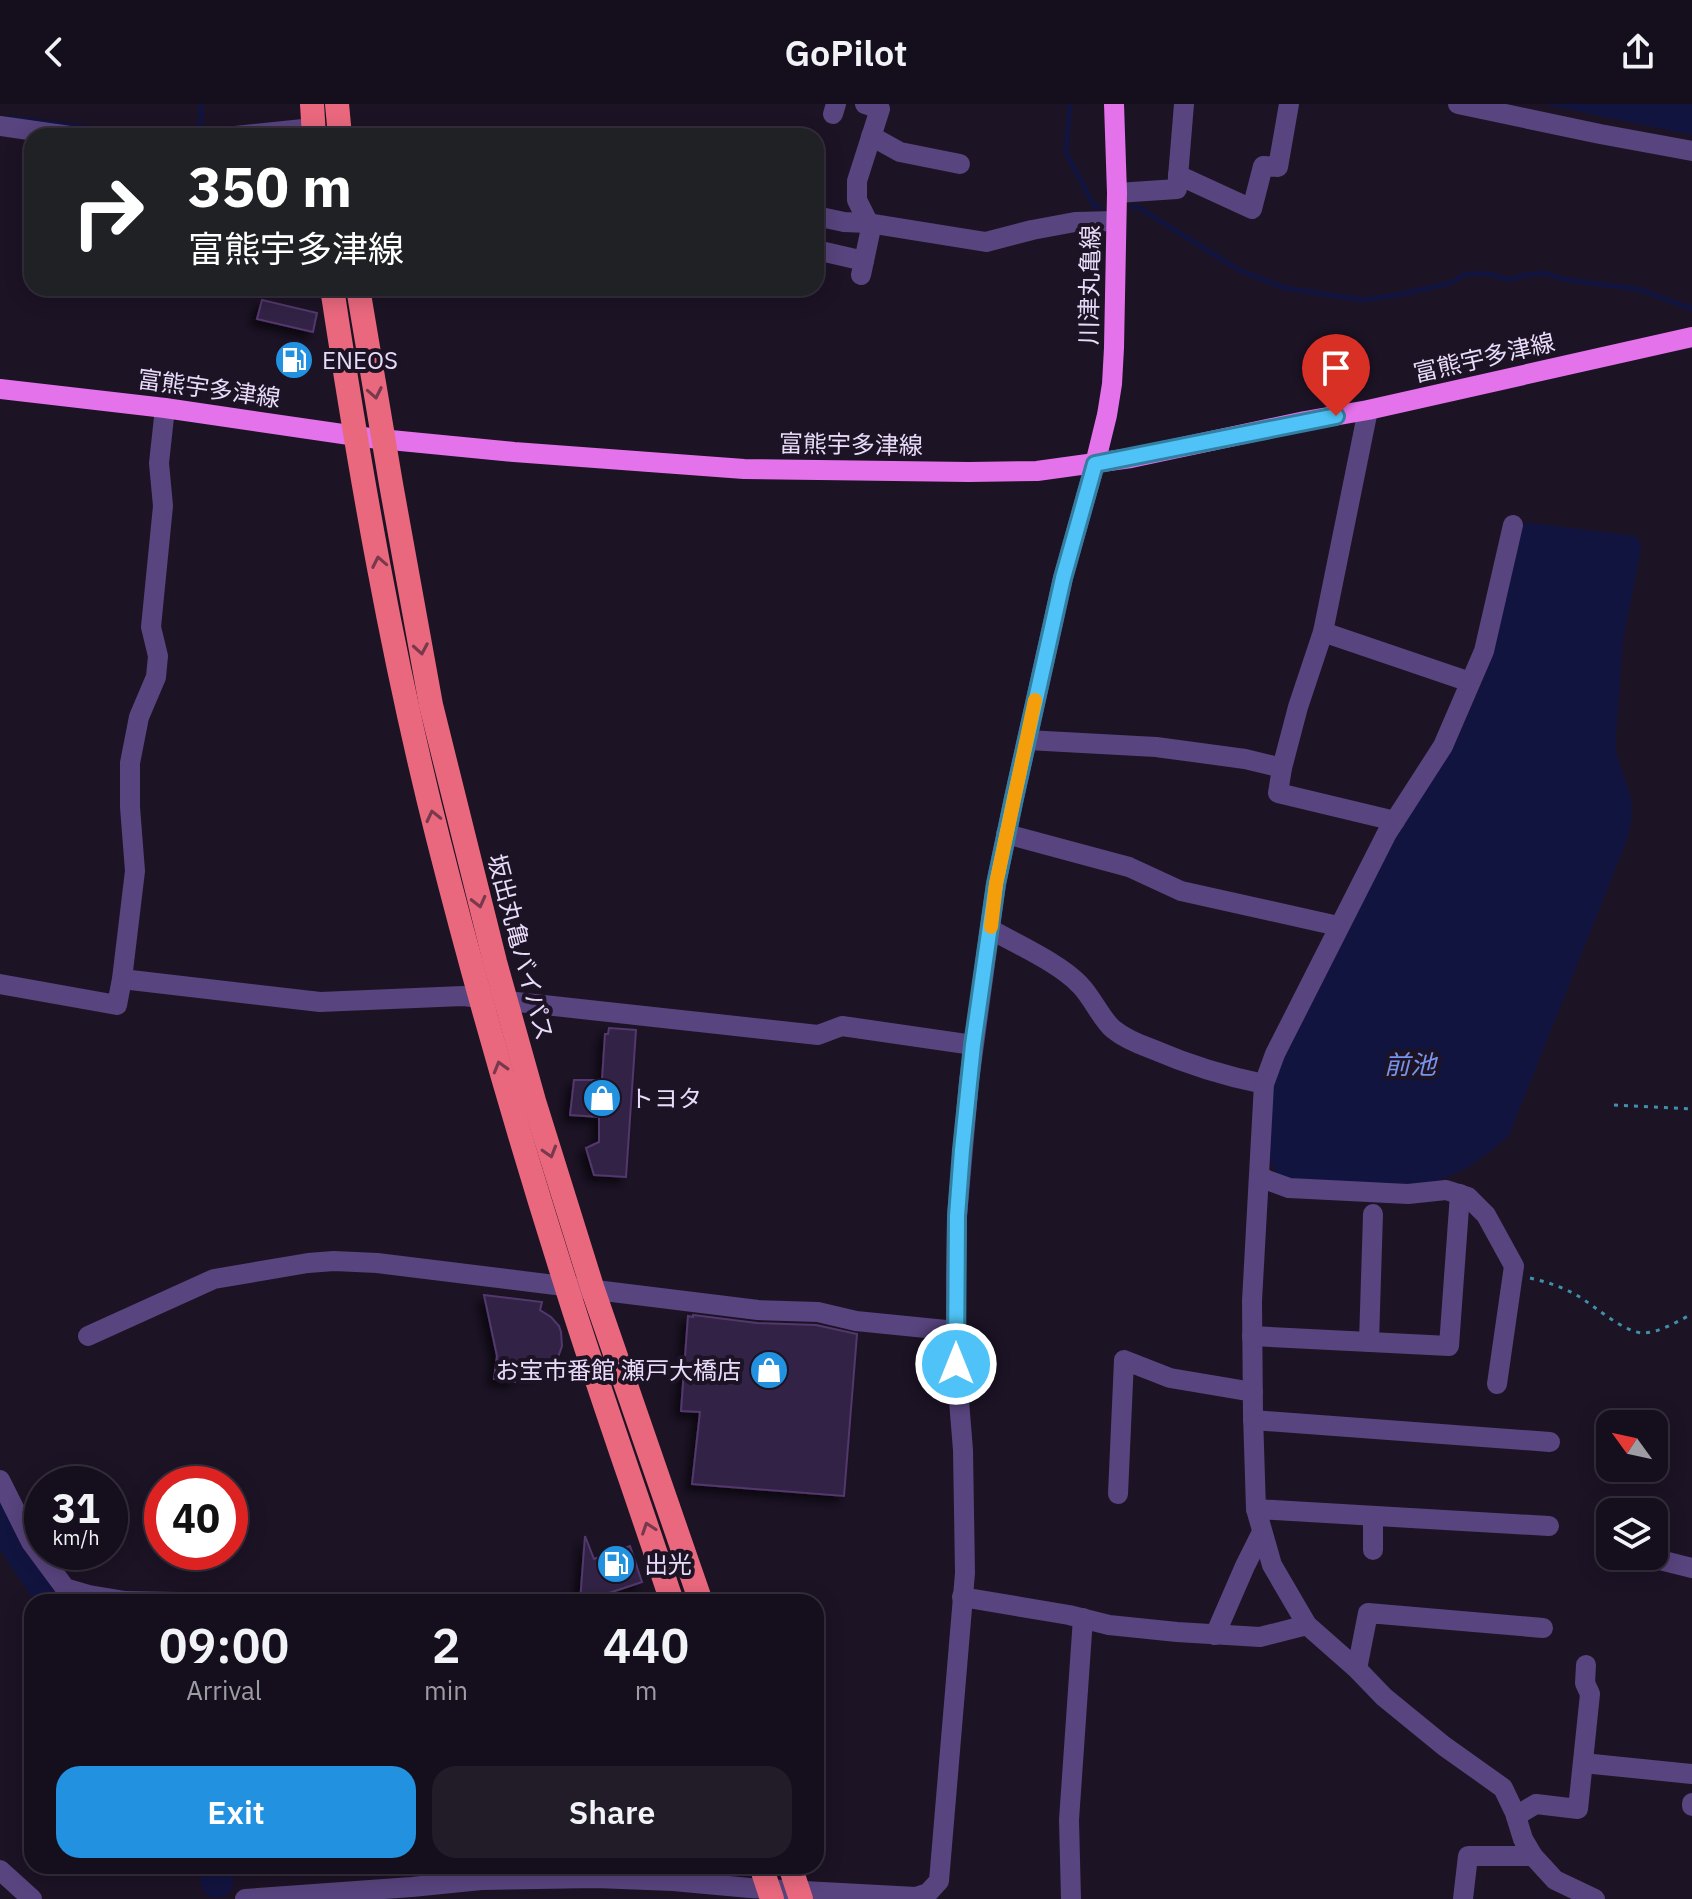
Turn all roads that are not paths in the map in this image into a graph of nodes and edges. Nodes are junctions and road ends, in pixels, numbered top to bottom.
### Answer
1 (337, 104) edge
2 (865, 104) edge
3 (1114, 104) edge
4 (1184, 104) edge
5 (1289, 104) edge
6 (1458, 104) edge
7 (313, 123) edge
8 (0, 126) edge
9 (283, 128) edge
10 (343, 128) edge
11 (24, 129) edge
12 (871, 136) junction
13 (1692, 151) edge
14 (960, 164) dead end
15 (1178, 175) junction
16 (1117, 193) junction
17 (824, 218) edge
18 (1115, 221) junction
19 (868, 223) junction
20 (825, 252) dead end
21 (333, 296) edge
22 (359, 296) edge
23 (1692, 337) edge
24 (0, 389) edge
25 (165, 408) junction
26 (1368, 410) junction
27 (356, 435) junction
28 (384, 439) junction
29 (1095, 464) junction
30 (1513, 525) dead end
31 (1323, 632) junction
32 (1470, 682) junction
33 (1027, 740) junction
34 (1282, 768) junction
35 (1395, 821) junction
36 (1006, 834) junction
37 (1338, 926) junction
38 (990, 929) junction
39 (122, 979) junction
40 (0, 984) edge
41 (480, 998) junction
42 (505, 1001) junction
43 (973, 1045) junction
44 (1264, 1084) junction
45 (1259, 1177) junction
46 (1460, 1194) junction
47 (1373, 1214) dead end
48 (566, 1286) junction
49 (593, 1290) junction
50 (956, 1331) junction
51 (88, 1336) dead end
52 (1252, 1336) junction
53 (1369, 1342) junction
54 (1497, 1384) dead end
55 (1253, 1392) junction
56 (1253, 1420) junction
57 (1550, 1442) dead end
58 (1, 1485) edge
59 (1118, 1494) dead end
60 (1256, 1509) junction
61 (1373, 1516) junction
62 (1549, 1526) dead end
63 (1262, 1532) junction
64 (1373, 1550) dead end
65 (1668, 1562) edge
66 (1692, 1568) edge
67 (86, 1594) edge
68 (669, 1594) edge
69 (698, 1594) edge
70 (962, 1597) junction
71 (1083, 1618) junction
72 (1307, 1625) junction
73 (1543, 1628) dead end
74 (1215, 1635) junction
75 (1586, 1665) dead end
76 (1357, 1669) junction
77 (1583, 1763) junction
78 (1692, 1774) edge
79 (1516, 1816) junction
80 (1533, 1856) junction
81 (0, 1870) edge
82 (793, 1874) edge
83 (767, 1885) edge
84 (413, 1893) edge
85 (800, 1895) edge
86 (932, 1895) edge
87 (32, 1899) edge
88 (245, 1899) edge
89 (1071, 1899) edge
90 (1463, 1899) edge
91 (1595, 1899) edge

1 - 10 highway
2 - 12 street
3 - 16 main road, 川津丸亀線
4 - 15 street
5 - 15 street
6 - 13 street
7 - 9 street
8 - 11 street
12 - 14 street
12 - 19 street
15 - 16 street
16 - 18 main road, 川津丸亀線
17 - 19 street
18 - 19 street
18 - 29 main road, 川津丸亀線
19 - 20 street
21 - 27 highway
22 -> 28 highway, 坂出丸亀バイパス
23 - 26 main road, 富熊宇多津線
24 - 25 main road, 富熊宇多津線
25 - 27 main road, 富熊宇多津線
25 - 39 street
26 - 29 main road, 富熊宇多津線
26 - 31 street
27 - 28 main road, 富熊宇多津線
41 -> 27 highway
28 - 29 main road, 富熊宇多津線
28 -> 42 highway, 坂出丸亀バイパス
29 - 33 street
30 - 32 street
31 - 32 street
31 - 34 street
32 - 35 street
33 - 34 street
33 - 36 street
34 - 35 street
35 - 37 street
36 - 37 street
36 - 38 street
37 - 44 street
38 - 43 street
38 - 44 street
39 - 40 street
39 - 41 street
41 - 42 street
48 -> 41 highway
42 - 43 street
42 -> 49 highway, 坂出丸亀バイパス
43 - 50 street
44 - 45 street
45 - 46 street
45 - 52 street
46 - 53 street
46 - 54 street
47 - 53 street
48 - 49 street
48 - 51 street
68 -> 48 highway
49 - 50 street
49 - 69 highway, 坂出丸亀バイパス
50 - 70 street
52 - 53 street
52 - 55 street
55 - 56 street
55 - 59 street
56 - 57 street
56 - 60 street
58 - 67 street
60 - 61 street
60 - 63 street
61 - 62 street
61 - 64 street
63 - 72 street
63 - 74 street
65 - 66 street
70 - 71 street
70 - 86 street
71 - 74 street
71 - 89 street
72 - 74 street
72 - 76 street
73 - 76 street
75 - 77 street
76 - 79 street
77 - 78 street
77 - 79 street
79 - 80 street
80 - 90 street
80 - 91 street
81 - 87 street
82 - 85 highway
83 - 84 street
83 - 85 street
84 - 88 street
85 - 86 street

